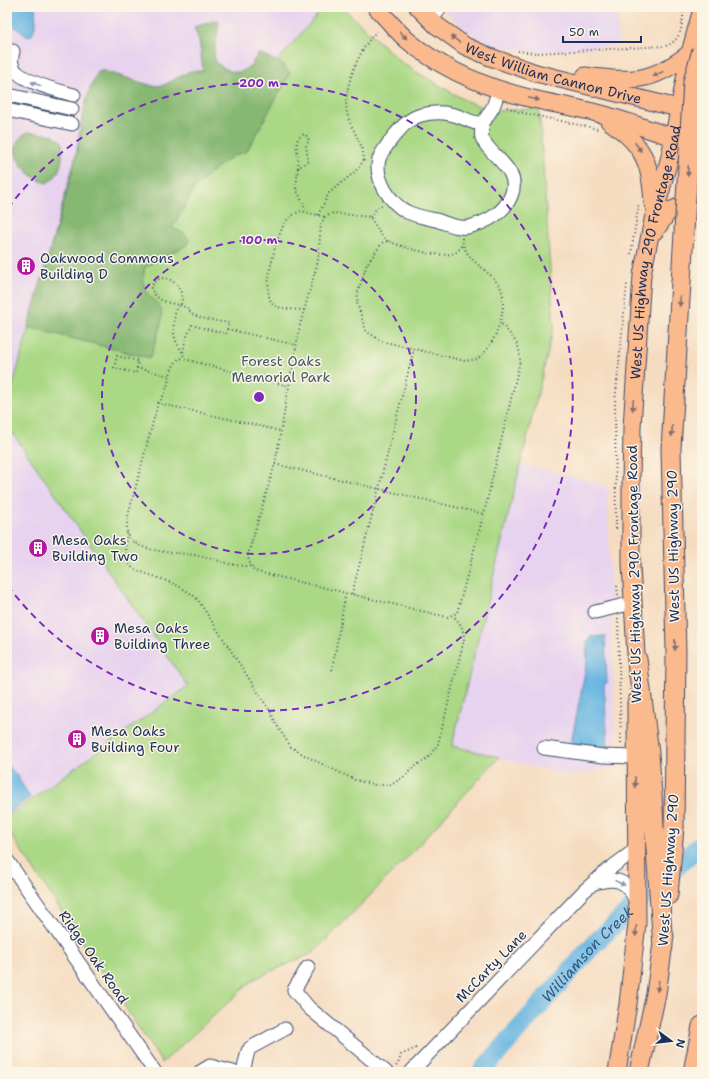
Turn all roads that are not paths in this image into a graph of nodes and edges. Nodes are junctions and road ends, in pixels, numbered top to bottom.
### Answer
1 (376, 7) edge
2 (418, 7) edge
3 (702, 9) edge
4 (436, 14) edge
5 (696, 51) edge
6 (13, 52) dead end
7 (514, 58) junction
8 (557, 78) junction
9 (74, 95) dead end
10 (13, 96) dead end
11 (497, 96) junction
12 (72, 108) dead end
13 (679, 109) junction
14 (7, 110) edge
15 (702, 114) edge
16 (599, 121) junction
17 (483, 123) junction
18 (72, 124) dead end
19 (674, 138) junction
20 (702, 144) edge
21 (702, 202) edge
22 (653, 220) junction
23 (650, 239) junction
24 (625, 605) junction
25 (595, 612) dead end
26 (637, 659) junction
27 (544, 748) dead end
28 (628, 757) junction
29 (635, 850) junction
30 (7, 860) edge
31 (594, 883) junction
32 (637, 903) junction
33 (663, 947) junction
34 (308, 967) dead end
35 (702, 1026) edge
36 (285, 1029) dead end
37 (390, 1069) edge
38 (156, 1072) edge
39 (200, 1072) edge
40 (233, 1072) edge
41 (243, 1072) edge
42 (411, 1072) edge
43 (616, 1072) edge
44 (639, 1072) edge
45 (693, 1072) edge

1 -> 11 main road, West William Cannon Drive
2 - 4 main road, West William Cannon Drive
3 - 5 main road, West US Highway 290 Frontage Road
7 -> 4 main road, West William Cannon Drive
5 -> 8 main road
5 - 13 main road, West US Highway 290 Frontage Road
5 -> 33 highway, West US Highway 290, bridge
9 -> 6 street
7 - 8 main road, West William Cannon Drive
7 - 11 main road
8 - 13 main road, West William Cannon Drive
10 - 12 street
11 -> 16 main road, West William Cannon Drive
11 - 17 street
13 - 15 main road, West William Cannon Drive
13 - 19 main road, West US Highway 290 Frontage Road
14 - 18 street
16 - 19 main road, West William Cannon Drive
16 -> 22 main road
17 - 17 street
19 - 20 main road, West William Cannon Drive
19 - 22 main road, West US Highway 290 Frontage Road
21 - 23 main road
22 - 23 main road, West US Highway 290 Frontage Road
23 -> 24 main road, West US Highway 290 Frontage Road
24 - 25 street
24 - 26 main road, West US Highway 290 Frontage Road
26 - 28 main road, West US Highway 290 Frontage Road
26 - 33 highway
27 - 28 street
28 -> 29 main road, West US Highway 290 Frontage Road
29 - 31 street, McCarty Lane
29 - 32 main road, West US Highway 290 Frontage Road
30 - 38 street, Ridge Oak Road
31 -> 32 street
31 - 42 street, McCarty Lane
32 -> 43 main road, West US Highway 290 Frontage Road
33 -> 44 highway, West US Highway 290
34 - 37 street
35 - 45 highway
36 - 41 street
39 - 40 street

